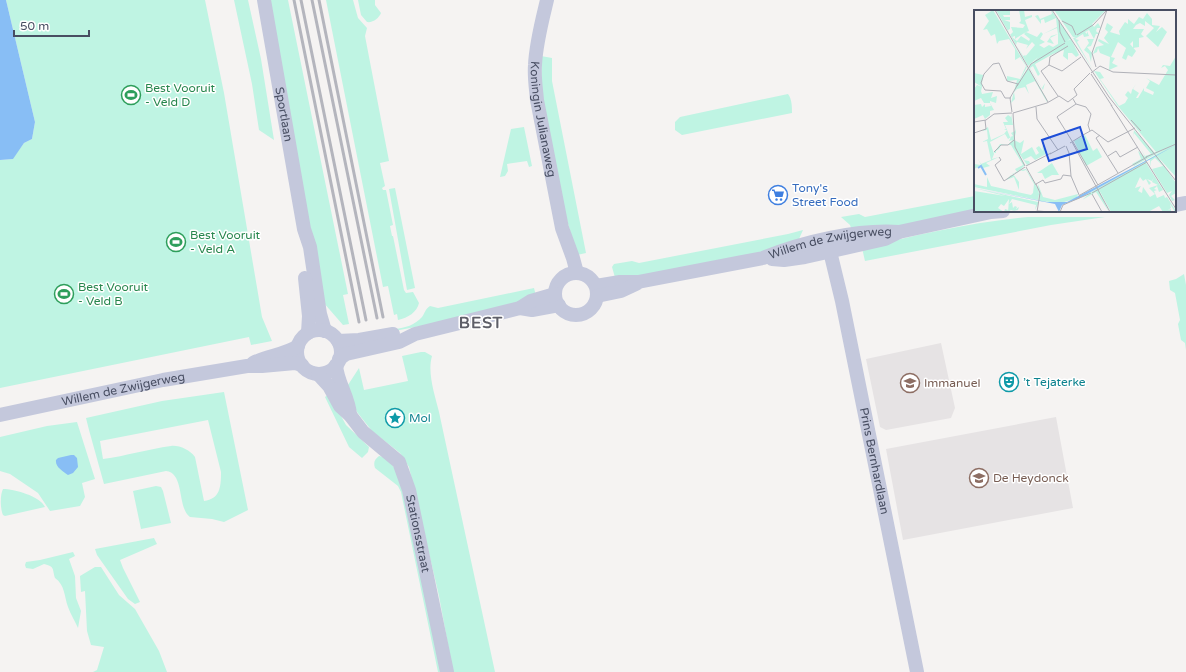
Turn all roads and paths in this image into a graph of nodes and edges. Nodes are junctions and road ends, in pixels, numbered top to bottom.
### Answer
1 (264, 0) edge
2 (547, 0) edge
3 (1186, 195) edge
4 (1176, 197) edge
5 (1186, 203) edge
6 (1176, 205) edge
7 (991, 212) edge
8 (304, 230) junction
9 (828, 245) junction
10 (573, 274) junction
11 (596, 291) junction
12 (557, 300) junction
13 (325, 331) junction
14 (308, 333) junction
15 (415, 334) junction
16 (338, 342) junction
17 (298, 346) junction
18 (338, 362) junction
19 (302, 365) junction
20 (247, 366) junction
21 (318, 374) junction
22 (0, 415) edge
23 (350, 415) junction
24 (447, 672) edge
25 (917, 672) edge

1 - 8 street, Sportlaan
2 - 10 street, Koningin Julianaweg
3 - 4 street
5 - 6 street
7 - 9 street, Willem de Zwijgerweg
8 - 13 street, Sportlaan
8 - 14 street, Sportlaan
9 - 11 street, Willem de Zwijgerweg
9 - 25 street, Prins Bernhardlaan
10 - 11 street
10 - 12 street
11 - 12 street
12 - 15 street
13 - 14 street
13 - 16 street
14 - 17 street
15 - 16 street
15 - 18 street
16 - 18 street
17 - 19 street
17 - 20 street, Willem de Zwijgerweg
18 - 21 street
18 - 23 street, Stationsstraat
19 - 20 street, Willem de Zwijgerweg
19 - 21 street
20 - 22 street, Willem de Zwijgerweg
21 - 23 street, Stationsstraat
23 - 24 street, Stationsstraat

